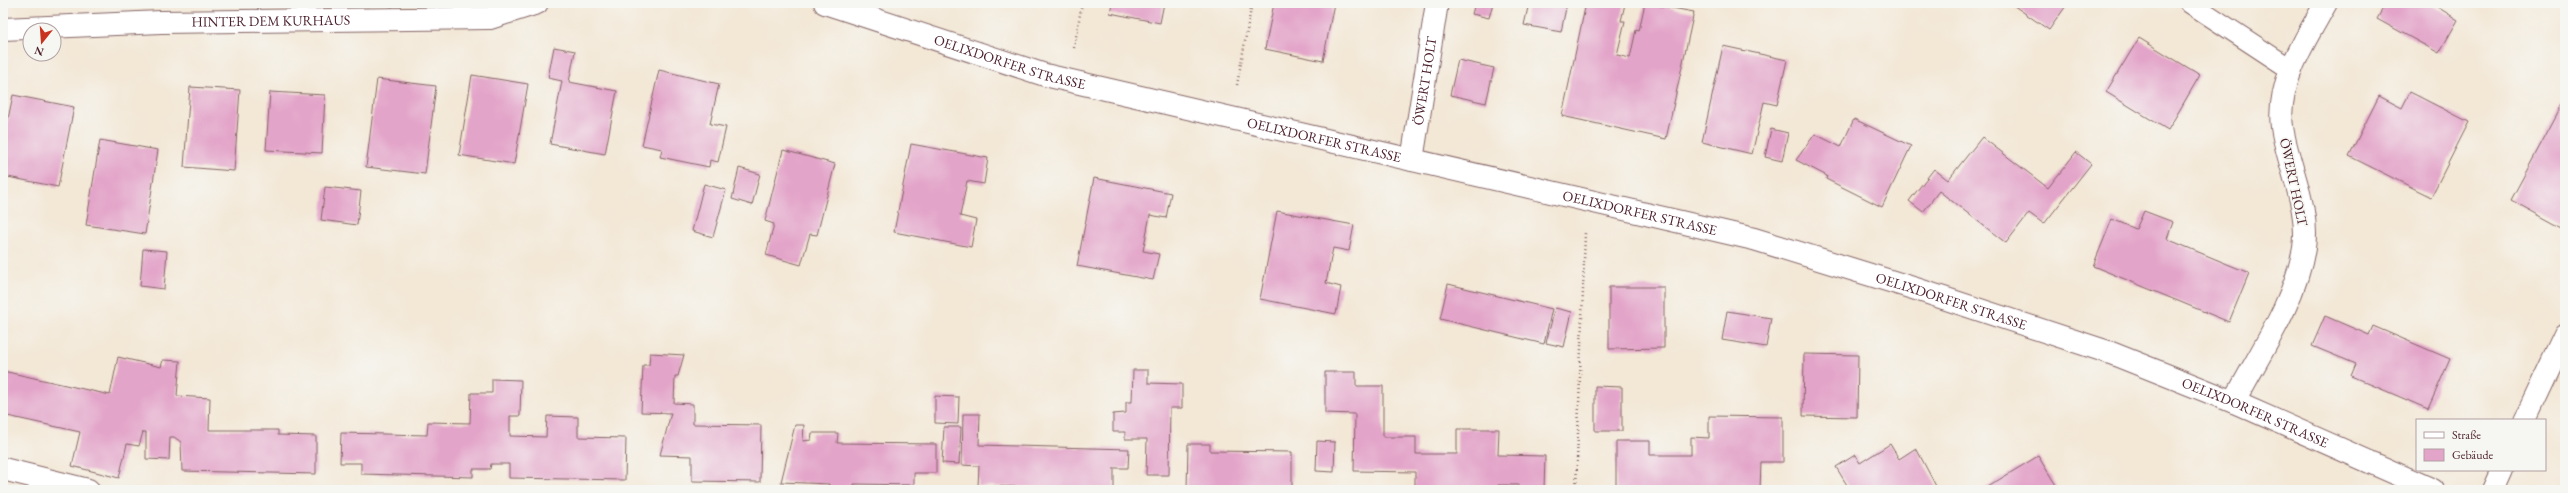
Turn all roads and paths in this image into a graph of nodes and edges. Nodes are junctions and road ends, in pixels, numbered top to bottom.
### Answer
1 (537, 3) edge
2 (825, 3) edge
3 (1082, 3) edge
4 (1252, 3) edge
5 (1437, 3) edge
6 (2190, 3) edge
7 (2326, 3) edge
8 (3, 29) edge
9 (2292, 70) junction
10 (1069, 81) junction
11 (1230, 118) junction
12 (1412, 160) junction
13 (1587, 199) junction
14 (2565, 335) edge
15 (2234, 402) junction
16 (2526, 419) edge
17 (3, 469) edge
18 (2502, 471) edge
19 (88, 490) edge
20 (1576, 490) edge
21 (2433, 490) edge
22 (2493, 490) edge

1 - 8 street, HINTER DEM KURHAUS
2 - 10 street, OELIXDORFER STRASSE
3 - 10 path
4 - 11 path
5 - 12 street, ÖWERT HOLT
6 - 9 lane
7 - 9 street, ÖWERT HOLT
9 - 15 street, ÖWERT HOLT
10 - 11 street, OELIXDORFER STRASSE
11 - 12 street, OELIXDORFER STRASSE
12 - 13 street, OELIXDORFER STRASSE
13 - 15 street, OELIXDORFER STRASSE
13 - 20 path
14 - 16 street
15 - 21 street, OELIXDORFER STRASSE
17 - 19 street
18 - 22 street

